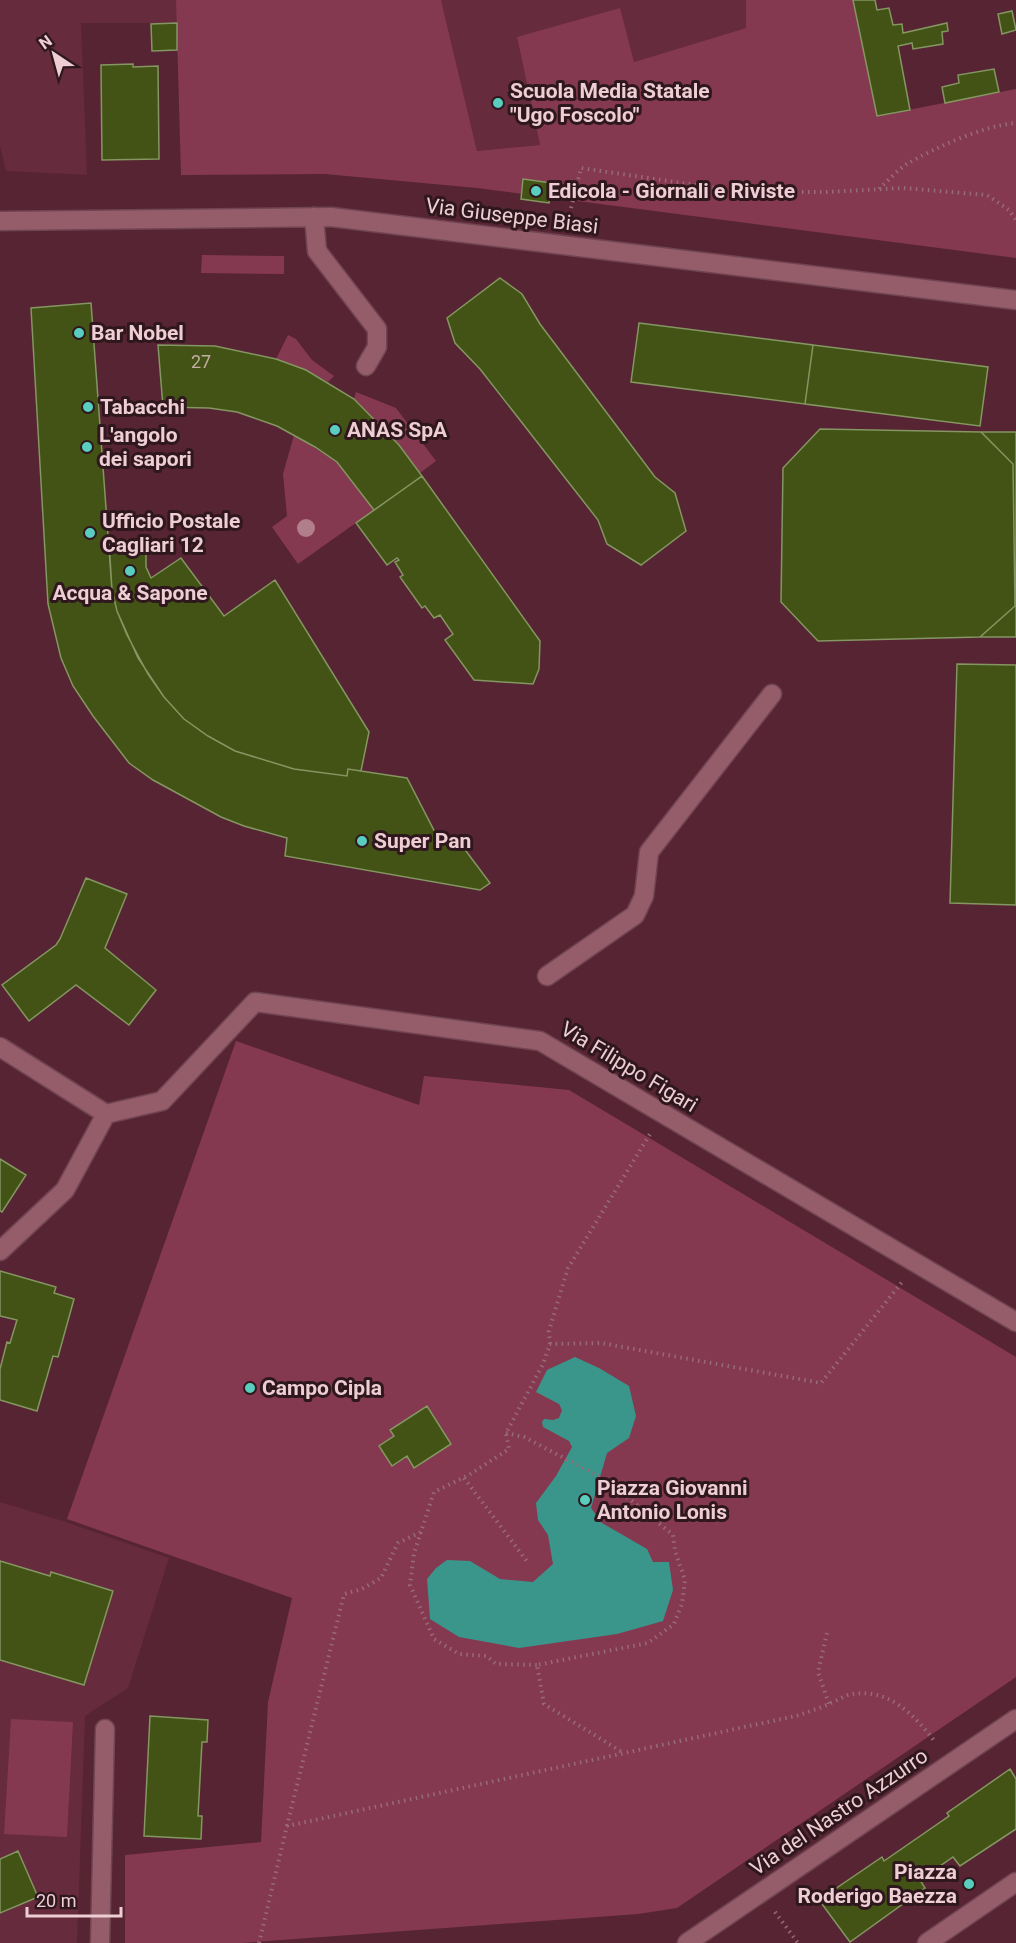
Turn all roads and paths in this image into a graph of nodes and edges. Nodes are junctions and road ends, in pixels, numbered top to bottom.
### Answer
1 (1016, 123) edge
2 (878, 189) junction
3 (571, 208) dead end
4 (314, 217) junction
5 (1016, 220) edge
6 (0, 221) edge
7 (1016, 300) edge
8 (366, 366) dead end
9 (772, 694) dead end
10 (547, 976) dead end
11 (0, 1047) edge
12 (106, 1114) junction
13 (652, 1131) dead end
14 (0, 1251) edge
15 (903, 1280) dead end
16 (1016, 1322) edge
17 (550, 1344) junction
18 (506, 1433) junction
19 (464, 1478) junction
20 (421, 1532) junction
21 (529, 1564) dead end
22 (827, 1633) dead end
23 (537, 1665) junction
24 (829, 1704) junction
25 (1016, 1719) edge
26 (105, 1729) dead end
27 (936, 1743) dead end
28 (622, 1752) junction
29 (287, 1826) junction
30 (1016, 1882) edge
31 (767, 1918) dead end
32 (100, 1943) edge
33 (259, 1943) edge
34 (687, 1943) edge
35 (798, 1943) edge
36 (927, 1943) edge

1 - 2 path
2 - 3 path
2 - 5 path
4 - 6 street, Via Giuseppe Biasi
4 - 7 street, Via Giuseppe Biasi
4 - 8 street
9 - 10 street
11 - 12 street
12 - 14 street
12 - 16 street, Via Filippo Figari
13 - 17 path
15 - 17 path
17 - 18 path
18 - 19 path
18 - 23 path
19 - 20 path
19 - 21 path
20 - 23 path
20 - 29 path
22 - 24 path
23 - 28 path
24 - 27 path
24 - 28 path
25 - 34 street, Via del Nastro Azzurro
26 - 32 street
28 - 29 path
29 - 33 path
30 - 36 street
31 - 35 path

